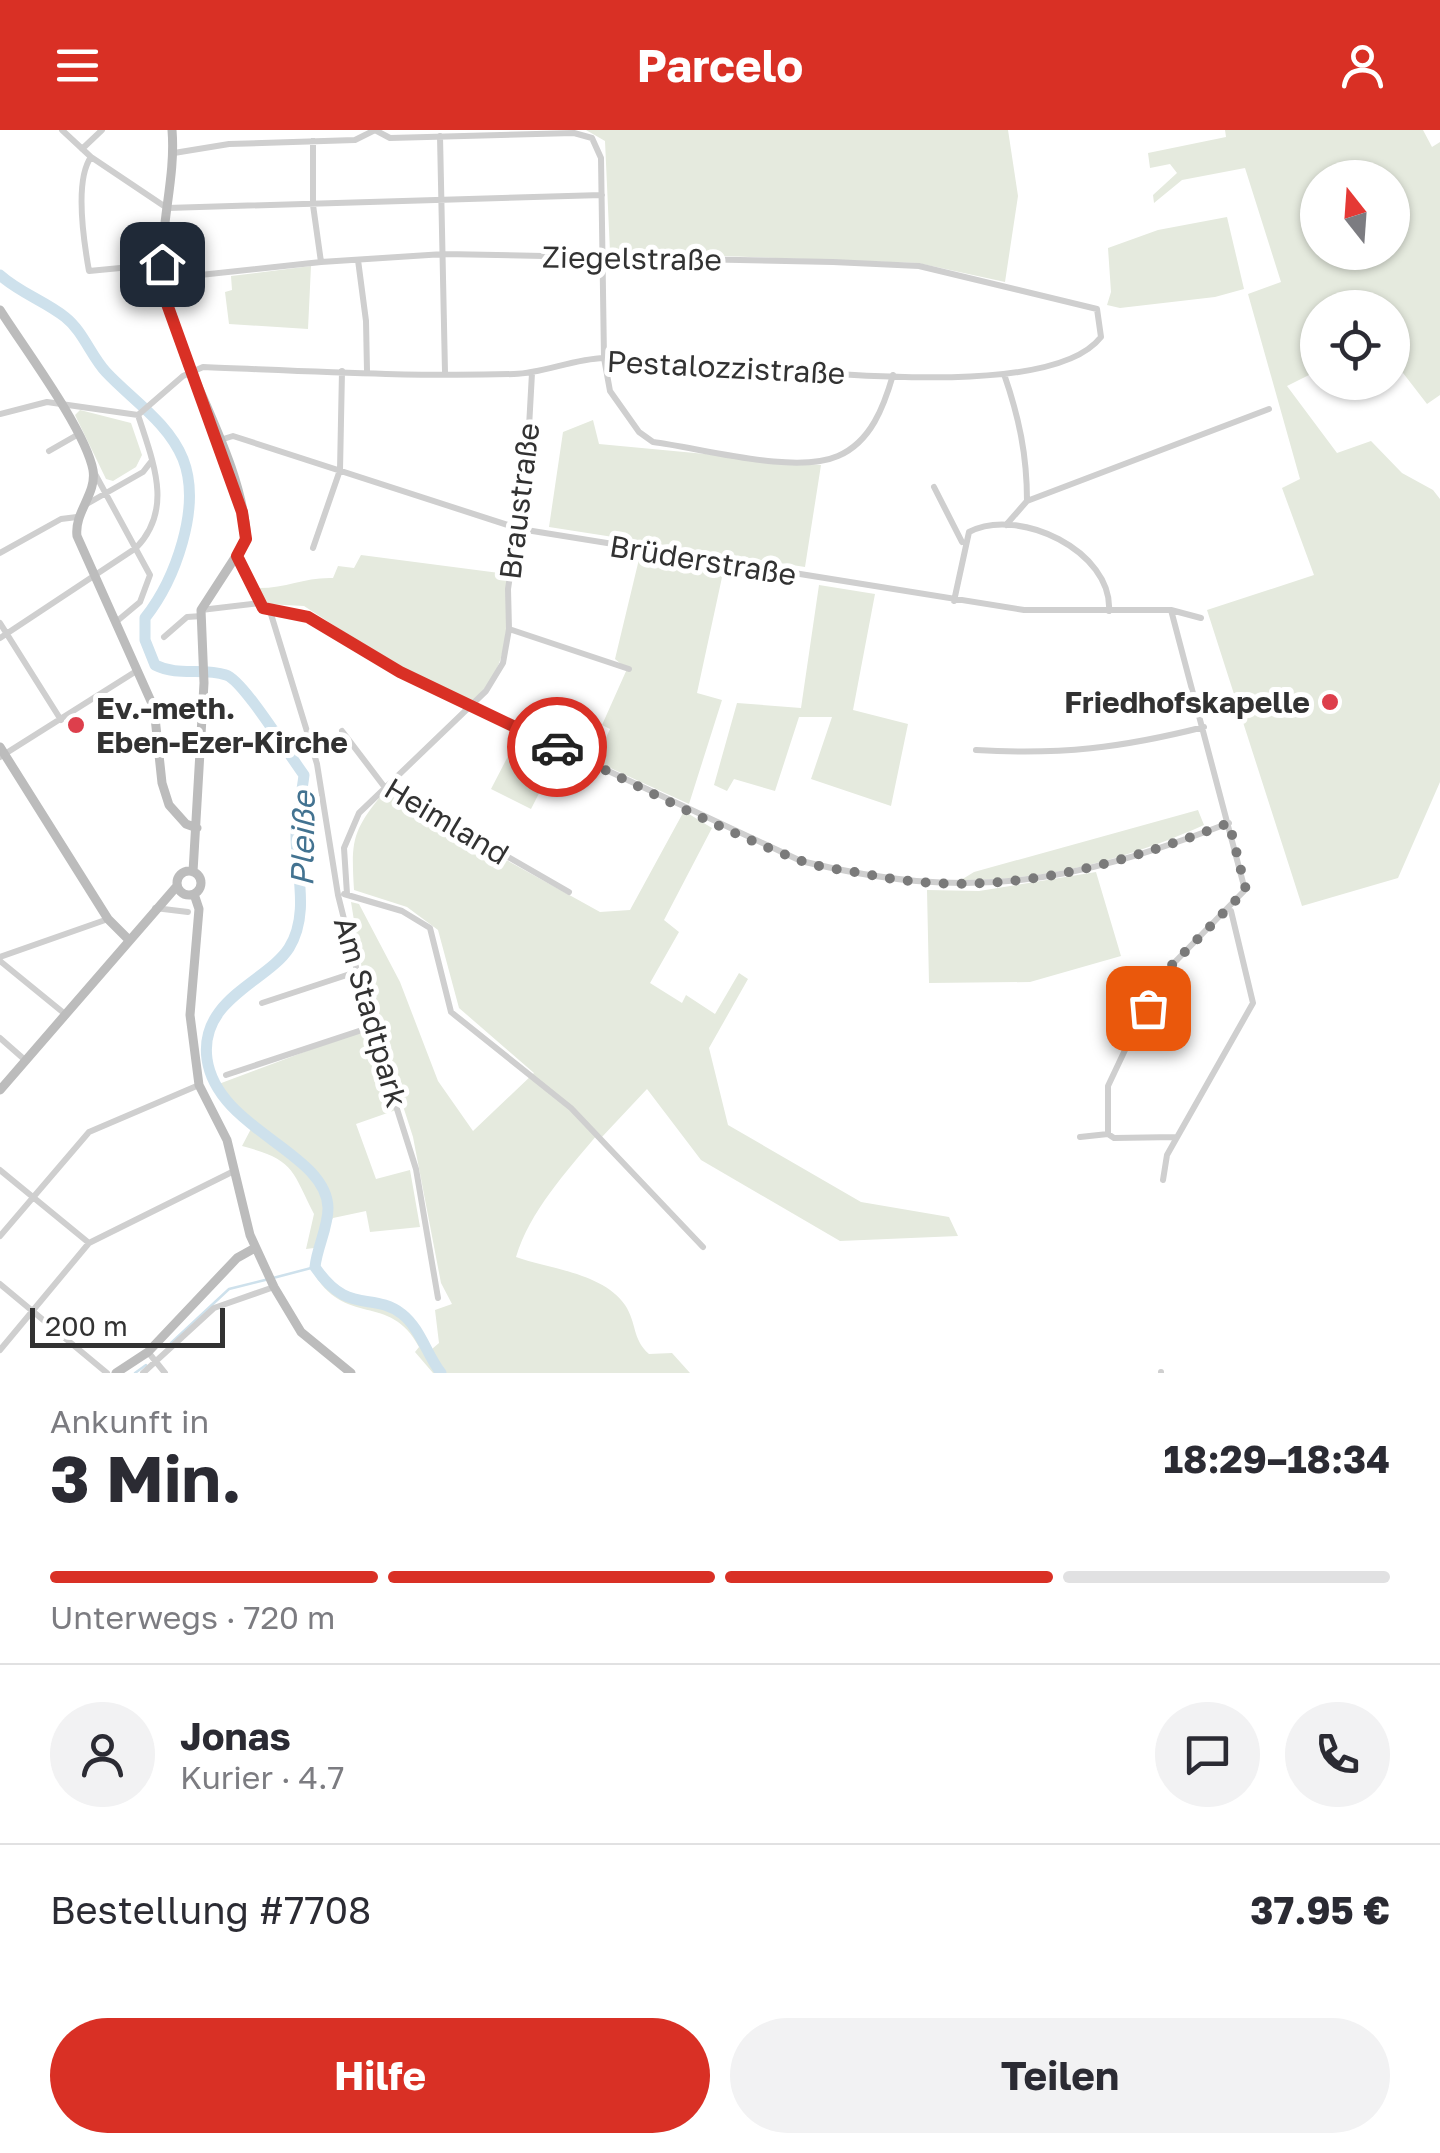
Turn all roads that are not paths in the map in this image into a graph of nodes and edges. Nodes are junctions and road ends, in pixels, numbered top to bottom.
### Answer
1 (62, 130) edge
2 (102, 130) edge
3 (172, 130) edge
4 (375, 130) edge
5 (440, 136) junction
6 (313, 141) junction
7 (82, 149) junction
8 (174, 153) junction
9 (91, 157) junction
10 (602, 195) junction
11 (443, 199) junction
12 (313, 205) junction
13 (167, 208) junction
14 (444, 254) junction
15 (604, 258) junction
16 (358, 260) junction
17 (321, 262) junction
18 (162, 264) junction
19 (163, 279) junction
20 (1097, 309) joint
21 (0, 310) edge
22 (604, 358) junction
23 (193, 371) junction
24 (342, 371) junction
25 (367, 371) junction
26 (445, 372) junction
27 (532, 373) junction
28 (1004, 374) junction
29 (893, 375) junction
30 (59, 402) junction
31 (1269, 410) dead end
32 (0, 414) edge
33 (139, 414) junction
34 (76, 435) junction
35 (219, 441) junction
36 (48, 450) dead end
37 (150, 463) junction
38 (93, 470) junction
39 (340, 470) junction
40 (934, 487) dead end
41 (107, 492) junction
42 (1027, 500) junction
43 (82, 506) junction
44 (77, 517) junction
45 (1005, 526) junction
46 (520, 529) junction
47 (963, 543) junction
48 (136, 548) junction
49 (313, 548) dead end
50 (0, 553) edge
51 (237, 556) junction
52 (95, 576) junction
53 (954, 601) junction
54 (260, 603) junction
55 (1171, 610) junction
56 (270, 611) junction
57 (1109, 611) junction
58 (202, 613) junction
59 (1201, 618) dead end
60 (0, 623) edge
61 (115, 623) junction
62 (509, 629) junction
63 (3, 636) edge
64 (164, 637) dead end
65 (629, 669) dead end
66 (138, 670) junction
67 (467, 705) junction
68 (61, 720) junction
69 (1204, 727) junction
70 (342, 731) dead end
71 (976, 750) dead end
72 (2, 753) edge
73 (383, 786) junction
74 (1229, 823) junction
75 (197, 828) junction
76 (193, 872) junction
77 (178, 886) junction
78 (569, 892) dead end
79 (194, 894) junction
80 (342, 894) junction
81 (154, 908) junction
82 (1230, 910) junction
83 (188, 912) dead end
84 (108, 919) junction
85 (128, 938) junction
86 (0, 959) edge
87 (356, 972) junction
88 (262, 1003) dead end
89 (66, 1014) junction
90 (371, 1027) junction
91 (0, 1038) edge
92 (26, 1060) junction
93 (226, 1074) dead end
94 (198, 1085) junction
95 (0, 1090) edge
96 (1108, 1134) junction
97 (1176, 1137) junction
98 (1080, 1138) dead end
99 (0, 1170) edge
100 (235, 1171) junction
101 (1163, 1180) dead end
102 (33, 1198) junction
103 (0, 1236) edge
104 (89, 1243) junction
105 (254, 1248) junction
106 (703, 1248) dead end
107 (0, 1284) edge
108 (273, 1285) junction
109 (438, 1298) dead end
110 (33, 1312) junction
111 (0, 1350) edge
112 (153, 1358) junction
113 (107, 1373) edge
114 (116, 1373) edge
115 (143, 1373) edge
116 (165, 1373) edge
117 (351, 1373) edge

1 - 7 street
2 - 7 street
3 - 8 street
4 - 5 street
4 - 6 street
5 - 10 street
5 - 11 street
6 - 8 street
6 - 12 street
7 - 9 street
8 - 13 street
9 - 13 street
9 - 18 street
10 - 11 street
10 - 15 street
11 - 12 street
11 - 14 street
12 - 13 street
12 - 17 street
13 - 18 street
14 - 15 street, Ziegelstraße
14 - 16 street, Ziegelstraße
14 - 26 street
15 - 20 street, Ziegelstraße
15 - 22 street
16 - 17 street, Ziegelstraße
16 - 25 street
17 - 19 street, Ziegelstraße
18 - 19 street
19 - 23 street
20 - 28 street, Pestalozzistraße
21 - 30 street
22 - 27 street, Pestalozzistraße
22 - 29 street, Pestalozzistraße
22 - 29 street
23 - 24 street, Pestalozzistraße
23 - 33 street
23 - 35 street
24 - 25 street, Pestalozzistraße
24 - 39 street
25 - 26 street, Pestalozzistraße
26 - 27 street, Pestalozzistraße
27 - 46 street, Braustraße
28 - 29 street, Pestalozzistraße
28 - 42 street
30 - 32 street
30 - 33 street
30 - 34 street
31 - 42 street
33 - 37 street
34 - 36 street
34 - 38 street
35 - 39 street, Brüderstraße
35 - 51 street
37 - 41 street
37 - 48 street
38 - 41 street
38 - 43 street
39 - 46 street, Brüderstraße
39 - 49 street
40 - 47 street
41 - 43 street
41 - 48 street
42 - 45 street
43 - 44 street
44 - 50 street
44 - 52 street
45 - 47 street
45 - 57 street
46 - 53 street, Brüderstraße
46 - 62 street, Braustraße
47 - 53 street
48 - 52 street
48 - 61 street
51 - 54 street
51 - 58 street
52 - 61 street
52 - 63 street
53 - 57 street, Brüderstraße
54 - 56 street
54 - 58 street
55 - 57 street, Brüderstraße
55 - 59 street, Brüderstraße
55 - 69 street
56 - 67 street
56 - 80 street, Am Stadtpark
58 - 64 street
58 - 75 street
60 - 63 street
61 - 66 street
62 - 65 street
62 - 67 street, Braustraße
63 - 68 street
66 - 68 street
66 - 75 street
67 - 73 street, Braustraße
67 - 74 street
68 - 72 street
69 - 71 street
69 - 74 street
70 - 73 street, Heimland
72 - 84 street
73 - 78 street, Heimland
73 - 80 street, Braustraße
74 - 82 street
75 - 76 street
76 - 77 street
76 - 79 street
77 - 79 street
77 - 81 street
79 - 94 street
80 - 87 street, Am Stadtpark
80 - 106 street
81 - 83 street
81 - 85 street
82 - 96 street
82 - 97 street
84 - 85 street
84 - 86 street
85 - 89 street
86 - 89 street
87 - 88 street
87 - 90 street, Am Stadtpark
89 - 92 street
90 - 93 street
90 - 109 street, Am Stadtpark
91 - 92 street
92 - 95 street
94 - 100 street
94 - 102 street
96 - 97 street
96 - 98 street
97 - 101 street
99 - 102 street
100 - 104 street
100 - 105 street
102 - 103 street
102 - 104 street
104 - 110 street
105 - 108 street
105 - 112 street
107 - 110 street
108 - 112 street
108 - 117 street
110 - 111 street
110 - 113 street
112 - 114 street
112 - 115 street
112 - 116 street

